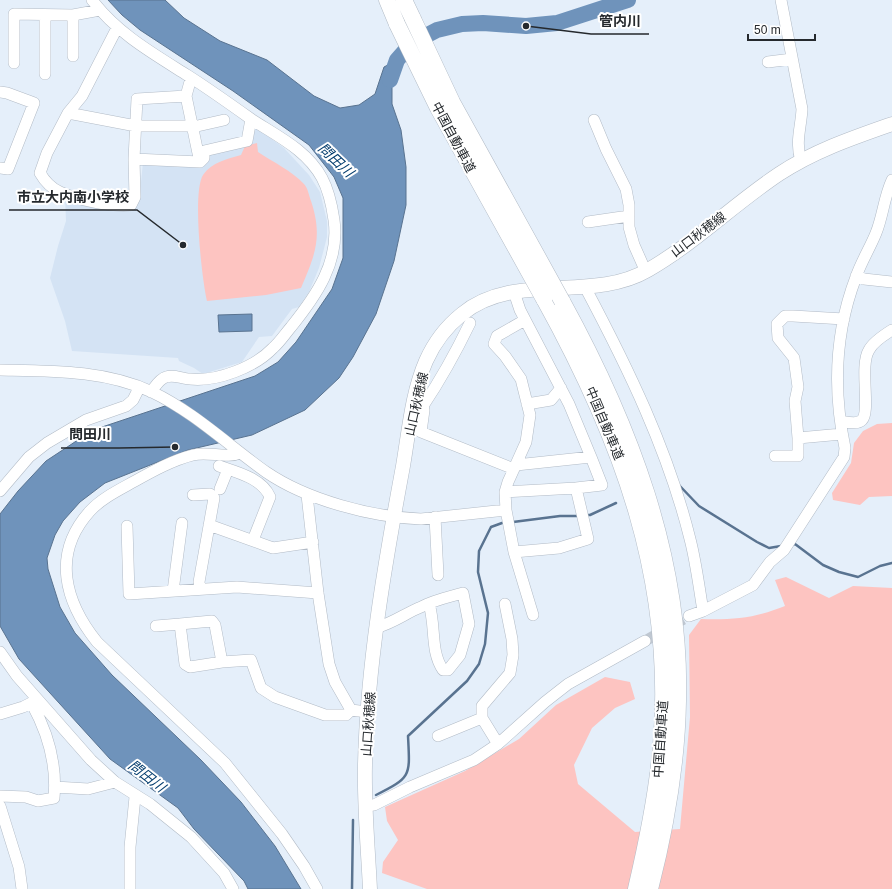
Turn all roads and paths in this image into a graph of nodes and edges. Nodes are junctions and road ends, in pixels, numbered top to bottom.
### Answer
1 (92, 0) edge
2 (387, 0) edge
3 (404, 0) edge
4 (781, 0) edge
5 (100, 10) junction
6 (45, 15) junction
7 (73, 15) junction
8 (118, 28) junction
9 (73, 56) dead end
10 (792, 59) junction
11 (768, 62) dead end
12 (14, 63) dead end
13 (45, 74) dead end
14 (191, 78) junction
15 (0, 92) edge
16 (186, 96) junction
17 (68, 113) junction
18 (251, 119) junction
19 (224, 120) dead end
20 (594, 120) dead end
21 (892, 124) edge
22 (136, 126) junction
23 (192, 126) junction
24 (199, 158) dead end
25 (134, 159) junction
26 (801, 161) junction
27 (0, 168) edge
28 (892, 180) edge
29 (629, 216) junction
30 (588, 222) dead end
31 (646, 272) junction
32 (856, 276) junction
33 (892, 282) edge
34 (585, 287) junction
35 (514, 292) junction
36 (844, 319) junction
37 (525, 320) junction
38 (470, 323) dead end
39 (892, 330) edge
40 (0, 370) edge
41 (139, 388) junction
42 (561, 388) junction
43 (154, 394) junction
44 (526, 404) junction
45 (418, 406) junction
46 (840, 421) junction
47 (842, 434) junction
48 (798, 438) junction
49 (236, 450) junction
50 (775, 456) dead end
51 (591, 457) junction
52 (515, 467) junction
53 (576, 488) junction
54 (220, 489) dead end
55 (0, 491) edge
56 (505, 492) junction
57 (193, 495) dead end
58 (307, 495) junction
59 (506, 510) junction
60 (393, 516) junction
61 (435, 517) junction
62 (182, 523) dead end
63 (209, 525) junction
64 (127, 526) dead end
65 (253, 540) junction
66 (313, 542) junction
67 (514, 552) junction
68 (438, 575) dead end
69 (200, 589) junction
70 (173, 591) junction
71 (318, 593) junction
72 (428, 604) junction
73 (505, 604) dead end
74 (703, 611) junction
75 (534, 615) dead end
76 (689, 616) tunnel mouth
77 (180, 624) junction
78 (156, 626) dead end
79 (378, 627) junction
80 (645, 641) tunnel mouth
81 (0, 652) edge
82 (222, 662) junction
83 (35, 702) junction
84 (352, 710) junction
85 (367, 712) junction
86 (0, 714) edge
87 (482, 718) junction
88 (438, 736) dead end
89 (498, 744) junction
90 (115, 782) junction
91 (55, 787) junction
92 (0, 796) edge
93 (135, 797) junction
94 (365, 806) junction
95 (1, 813) edge
96 (22, 889) edge
97 (130, 889) edge
98 (233, 889) edge
99 (317, 889) edge
100 (370, 889) edge
101 (636, 889) edge
102 (650, 889) edge

1 - 5 street
2 - 101 highway, 中国自動車道, bridge
3 - 102 highway, 中国自動車道, bridge
4 - 10 street
5 - 7 street
5 - 8 street
6 - 7 street
6 - 12 street
6 - 13 street
7 - 9 street
8 - 14 street
8 - 17 street
10 - 11 street
10 - 26 street
14 - 16 street
14 - 18 street
15 - 27 street
16 - 22 street
16 - 23 street
17 - 22 street
17 - 25 street
18 - 25 street
18 - 43 street
19 - 23 street
20 - 29 street
21 - 26 main road, 山口秋穂線
22 - 23 street
22 - 25 street
23 - 24 street
26 - 31 main road, 山口秋穂線
28 - 32 street
29 - 30 street
29 - 31 street
31 - 34 main road, 山口秋穂線
32 - 33 street
32 - 36 street
34 - 35 main road, 山口秋穂線
34 - 74 street
35 - 37 street
35 - 45 main road, 山口秋穂線
36 - 46 street
36 - 48 street
37 - 42 street
37 - 44 street
38 - 45 street
39 - 46 street
40 - 41 street
41 - 43 street
41 - 55 street
42 - 44 street
42 - 51 street
43 - 49 street
44 - 52 street
45 - 52 street
45 - 60 main road, 山口秋穂線
46 - 47 street
47 - 48 street
47 - 74 street
48 - 50 street
49 - 58 street
49 - 99 street
51 - 52 street
51 - 53 street
52 - 56 street
53 - 56 street
53 - 67 street
54 - 65 street
56 - 59 street
57 - 63 street
58 - 60 street
58 - 66 street
59 - 61 street
59 - 67 street
60 - 61 street
60 - 79 main road, 山口秋穂線
61 - 68 street
62 - 70 street
63 - 65 street
63 - 69 street
64 - 70 street
65 - 66 street
66 - 71 street
67 - 75 street
69 - 70 street
69 - 71 street
71 - 84 street
72 - 72 street
72 - 79 street
73 - 87 street
74 - 76 street
77 - 78 street
77 - 82 street
77 - 82 street
79 - 85 main road, 山口秋穂線
80 - 89 street
81 - 83 street
82 - 84 street
83 - 86 street
83 - 90 street
83 - 91 street
84 - 85 street
85 - 94 main road, 山口秋穂線
87 - 88 street
87 - 89 street
89 - 94 street
90 - 91 street
90 - 93 street
91 - 92 street
93 - 97 street
93 - 98 street
94 - 100 main road, 山口秋穂線
95 - 96 street

